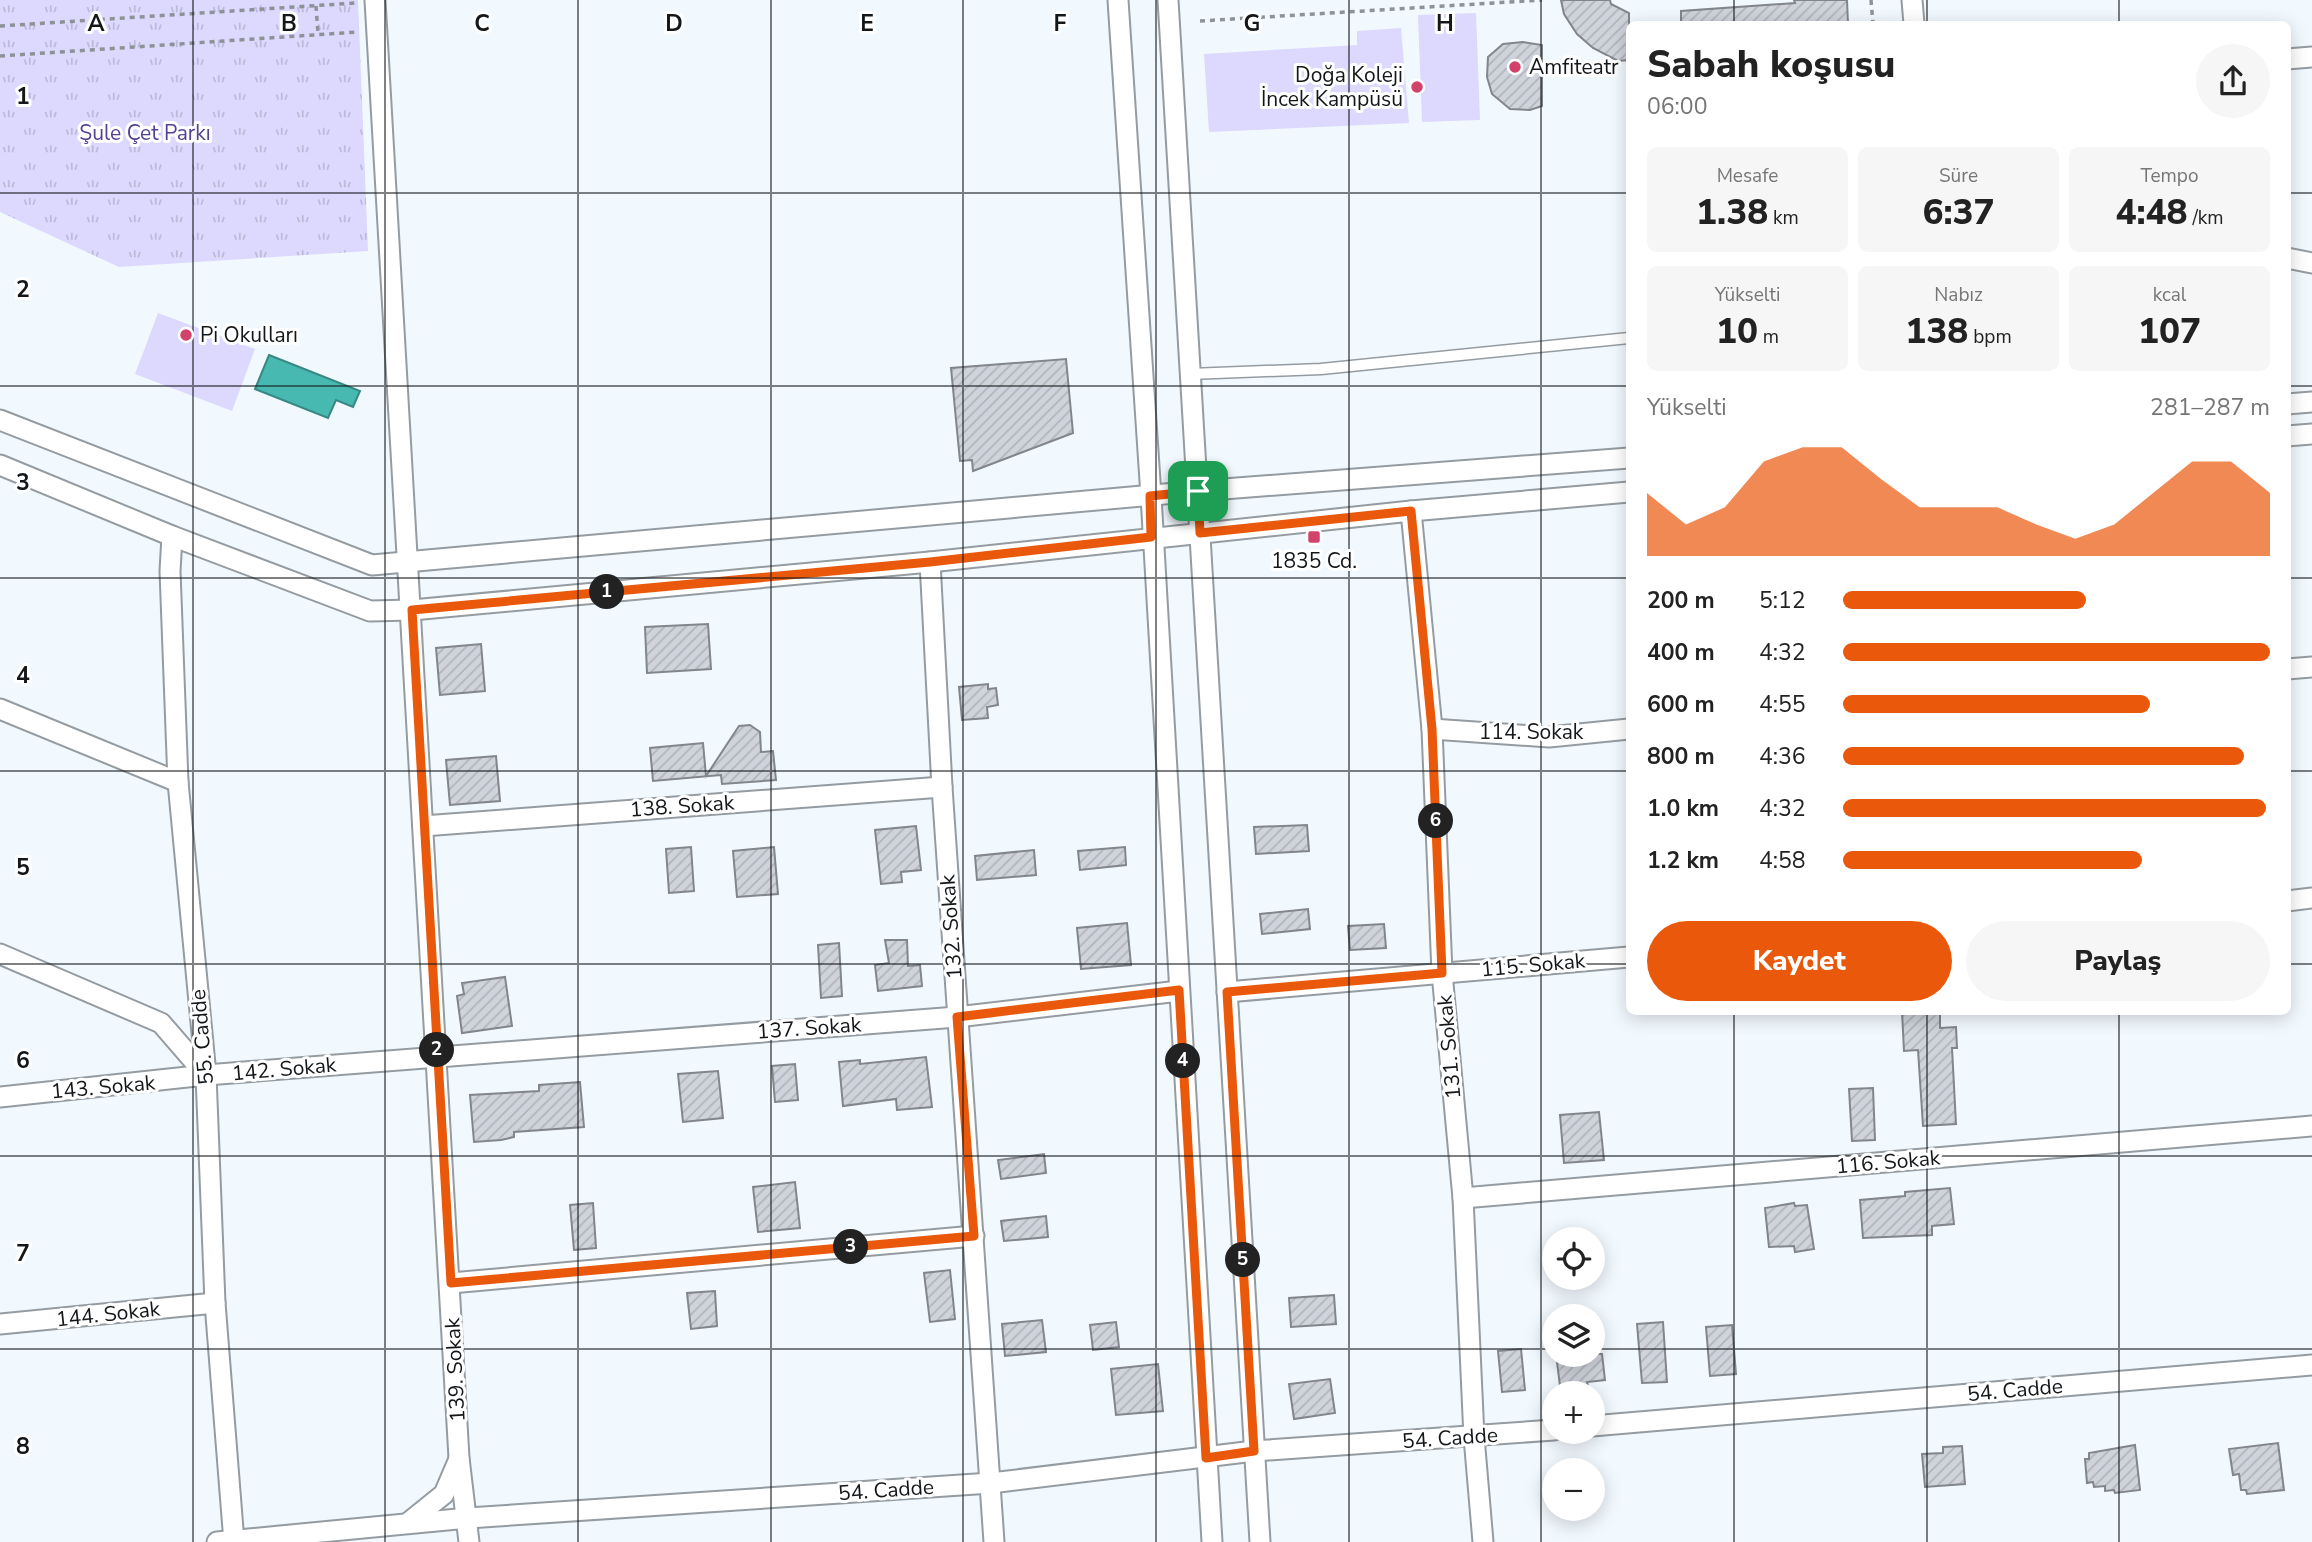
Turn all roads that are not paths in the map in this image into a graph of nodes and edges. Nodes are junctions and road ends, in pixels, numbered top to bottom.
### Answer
1 (1118, 0) edge
2 (1168, 0) edge
3 (1912, 0) edge
4 (375, 1) edge
5 (1914, 21) edge
6 (2312, 57) edge
7 (2291, 59) edge
8 (2291, 259) edge
9 (2312, 263) edge
10 (1626, 338) edge
11 (1190, 374) junction
12 (2312, 402) edge
13 (2291, 404) edge
14 (0, 420) edge
15 (2312, 434) edge
16 (2291, 436) edge
17 (1626, 458) edge
18 (0, 465) edge
19 (1198, 491) junction
20 (1626, 492) edge
21 (1150, 496) junction
22 (1411, 511) junction
23 (1200, 533) junction
24 (172, 536) junction
25 (1151, 537) junction
26 (930, 562) junction
27 (407, 563) junction
28 (412, 610) junction
29 (2312, 667) edge
30 (2291, 669) edge
31 (0, 709) edge
32 (1432, 729) junction
33 (1626, 729) edge
34 (177, 782) junction
35 (942, 787) junction
36 (423, 826) junction
37 (2312, 898) edge
38 (2291, 901) edge
39 (0, 954) edge
40 (1626, 957) edge
41 (1442, 973) junction
42 (1179, 990) junction
43 (1227, 992) junction
44 (957, 1017) junction
45 (438, 1057) junction
46 (206, 1075) junction
47 (0, 1097) edge
48 (2312, 1126) edge
49 (1463, 1198) junction
50 (974, 1236) junction
51 (451, 1283) junction
52 (215, 1303) junction
53 (0, 1324) edge
54 (2312, 1365) edge
55 (1605, 1425) edge
56 (1542, 1431) edge
57 (1474, 1437) junction
58 (1254, 1451) junction
59 (459, 1458) junction
60 (1206, 1458) junction
61 (991, 1483) junction
62 (468, 1517) junction
63 (408, 1522) junction
64 (229, 1541) edge
65 (469, 1542) edge
66 (994, 1542) edge
67 (1212, 1542) edge
68 (1260, 1542) edge
69 (1483, 1542) edge

1 - 21 street
2 - 11 street
3 - 5 street
4 - 27 street, 139. Sokak
6 - 7 street
8 - 9 street
10 - 11 lane
11 - 19 street
12 - 13 street
14 - 27 street
15 - 16 street
17 - 19 street
18 - 24 street
19 - 21 street
19 - 23 street
20 - 22 street
21 - 25 street
21 - 27 street
22 - 23 street
22 - 32 street, 131. Sokak
23 - 25 street
23 - 43 street
24 - 28 street
24 - 34 street, 55. Cadde
25 - 26 street
25 - 42 street
26 - 28 street
26 - 35 street, 132. Sokak
27 - 28 street, 139. Sokak
28 - 36 street, 139. Sokak
29 - 30 street
31 - 34 street
32 - 33 street, 114. Sokak
32 - 41 street, 131. Sokak
34 - 46 street, 55. Cadde
35 - 36 street, 138. Sokak
35 - 44 street, 132. Sokak
36 - 45 street, 139. Sokak
37 - 38 street
39 - 46 street, 142. Sokak
40 - 41 street, 115. Sokak
41 - 43 street, 115. Sokak
41 - 49 street, 131. Sokak
42 - 44 street, 137. Sokak
42 - 60 street
43 - 58 street
44 - 45 street, 137. Sokak
44 - 50 street, 132. Sokak
45 - 46 street, 142. Sokak
45 - 51 street, 139. Sokak
46 - 47 street, 143. Sokak
46 - 52 street, 55. Cadde
48 - 49 street, 116. Sokak
49 - 57 street, 131. Sokak
50 - 51 street
50 - 61 street, 132. Sokak
51 - 59 street, 139. Sokak
52 - 53 street, 144. Sokak
52 - 64 street, 55. Cadde
54 - 55 street, 54. Cadde
56 - 57 street, 54. Cadde
57 - 58 street, 54. Cadde
57 - 69 street, 131. Sokak
58 - 60 street, 54. Cadde
58 - 68 street
59 - 62 street, 139. Sokak
59 - 63 street
60 - 61 street, 54. Cadde
60 - 67 street
61 - 62 street, 54. Cadde
61 - 66 street, 132. Sokak
62 - 63 street, 54. Cadde
62 - 65 street, 139. Sokak
63 - 64 street, 54. Cadde

